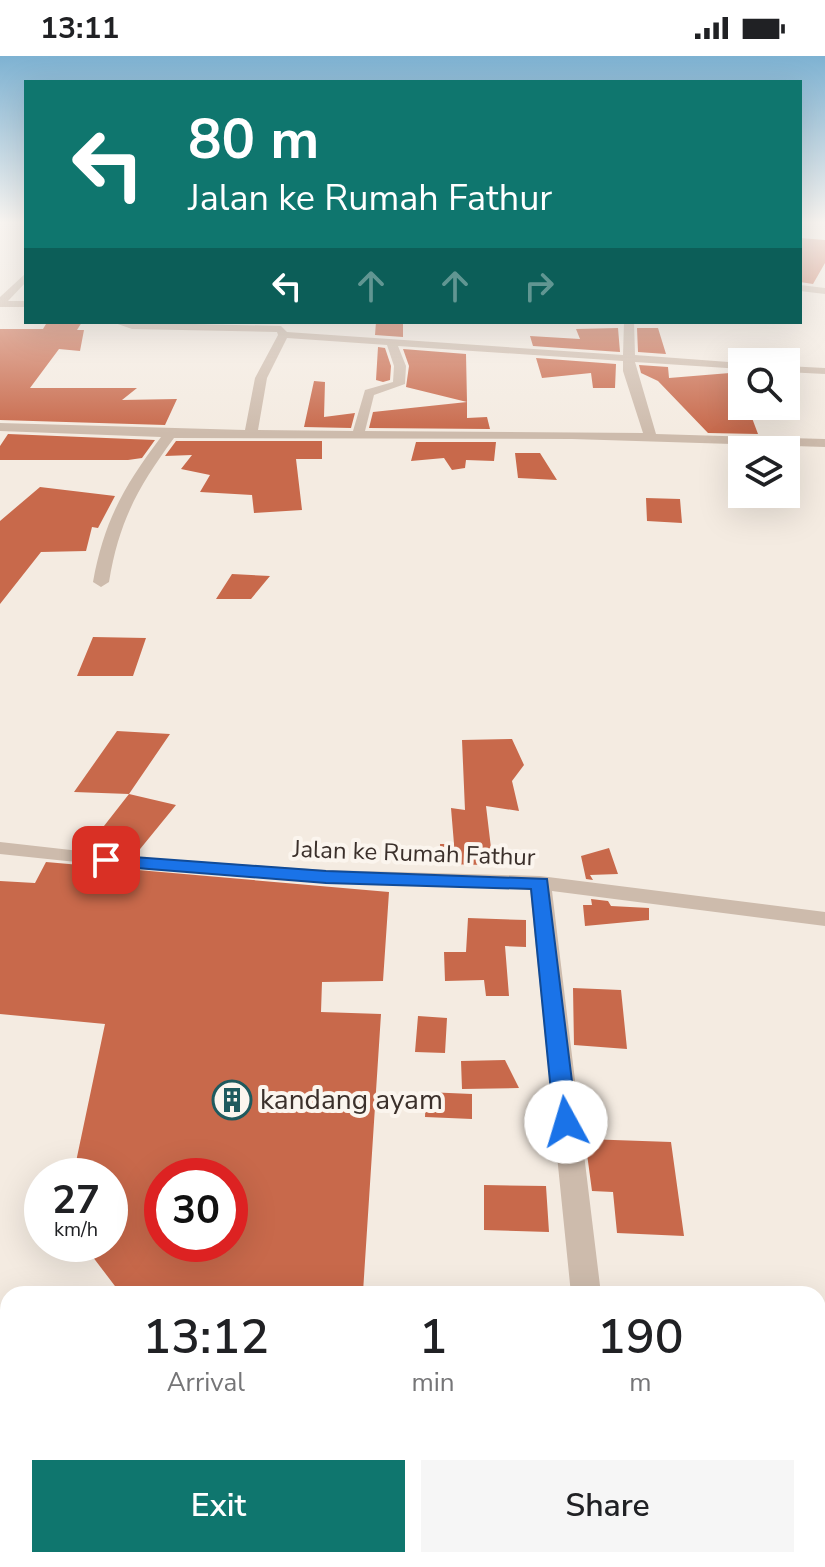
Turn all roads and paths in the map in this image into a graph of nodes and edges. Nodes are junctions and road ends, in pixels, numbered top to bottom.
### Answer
1 (0, 303) edge
2 (24, 304) edge
3 (124, 324) edge
4 (629, 324) edge
5 (283, 335) junction
6 (391, 342) junction
7 (628, 359) junction
8 (728, 365) edge
9 (800, 370) edge
10 (825, 371) edge
11 (0, 427) edge
12 (170, 434) junction
13 (358, 434) junction
14 (251, 435) junction
15 (651, 437) junction
16 (825, 443) edge
17 (101, 582) dead end
18 (0, 848) edge
19 (540, 883) junction
20 (825, 919) edge
21 (585, 1286) edge

1 - 2 street
3 - 5 street
4 - 7 street
5 - 6 street
5 - 14 street
6 - 7 street
6 - 13 street
7 - 8 street
7 - 15 street
9 - 10 street
11 - 12 street
12 - 14 street
12 - 17 street
13 - 14 street
13 - 15 street
15 - 16 street
18 - 19 street, Jalan ke Rumah Fathur
19 - 20 street, Jalan ke Rumah Fathur
19 - 21 street

